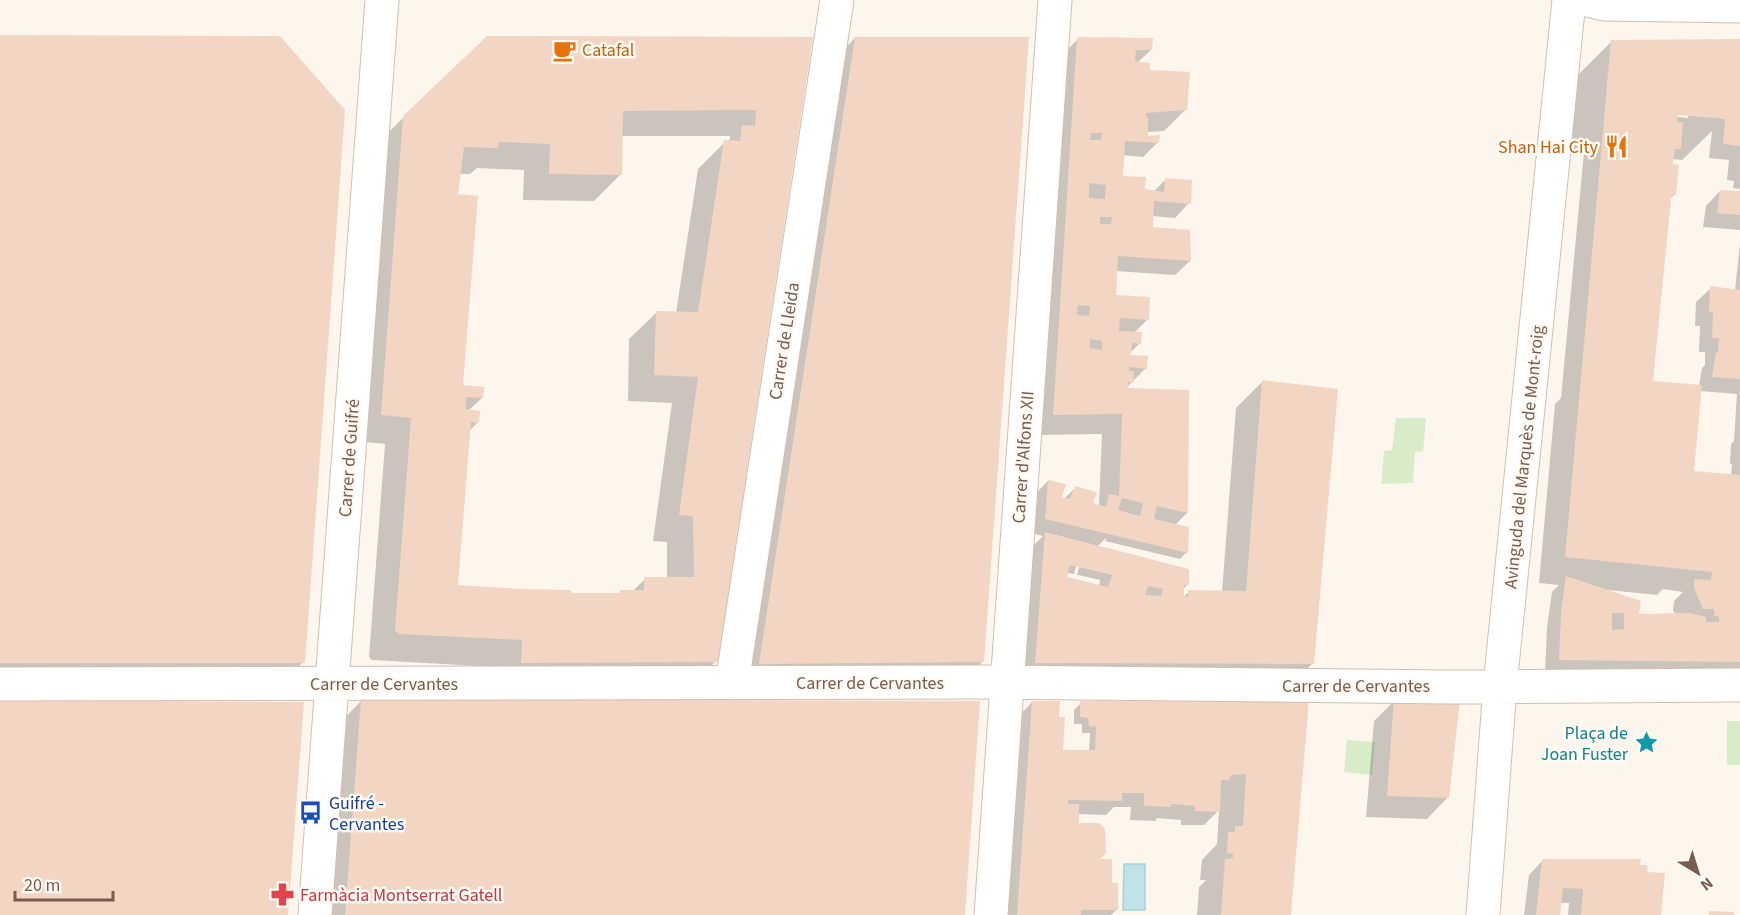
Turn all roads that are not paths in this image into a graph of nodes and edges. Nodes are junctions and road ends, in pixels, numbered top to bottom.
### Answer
1 (382, 0) edge
2 (837, 0) edge
3 (1055, 0) edge
4 (1569, 0) edge
5 (1587, 0) edge
6 (1740, 6) edge
7 (1007, 682) junction
8 (732, 683) junction
9 (0, 684) edge
10 (333, 684) junction
11 (1740, 685) edge
12 (1500, 686) junction
13 (315, 915) edge
14 (991, 915) edge
15 (1483, 915) edge

1 - 10 street, Carrer de Guifré
2 - 8 street, Carrer de Lleida
3 - 7 street, Carrer d'Alfons XII
4 - 12 street, Avinguda del Marquès de Mont-roig
5 - 6 street
7 - 8 street, Carrer de Cervantes
7 - 12 street, Carrer de Cervantes
7 - 14 street, Carrer d'Alfons XII
8 - 10 street, Carrer de Cervantes
9 - 10 street, Carrer de Cervantes
10 - 13 street, Carrer de Guifré
11 - 12 street, Carrer de Cervantes
12 - 15 street, Avinguda del Marquès de Mont-roig

